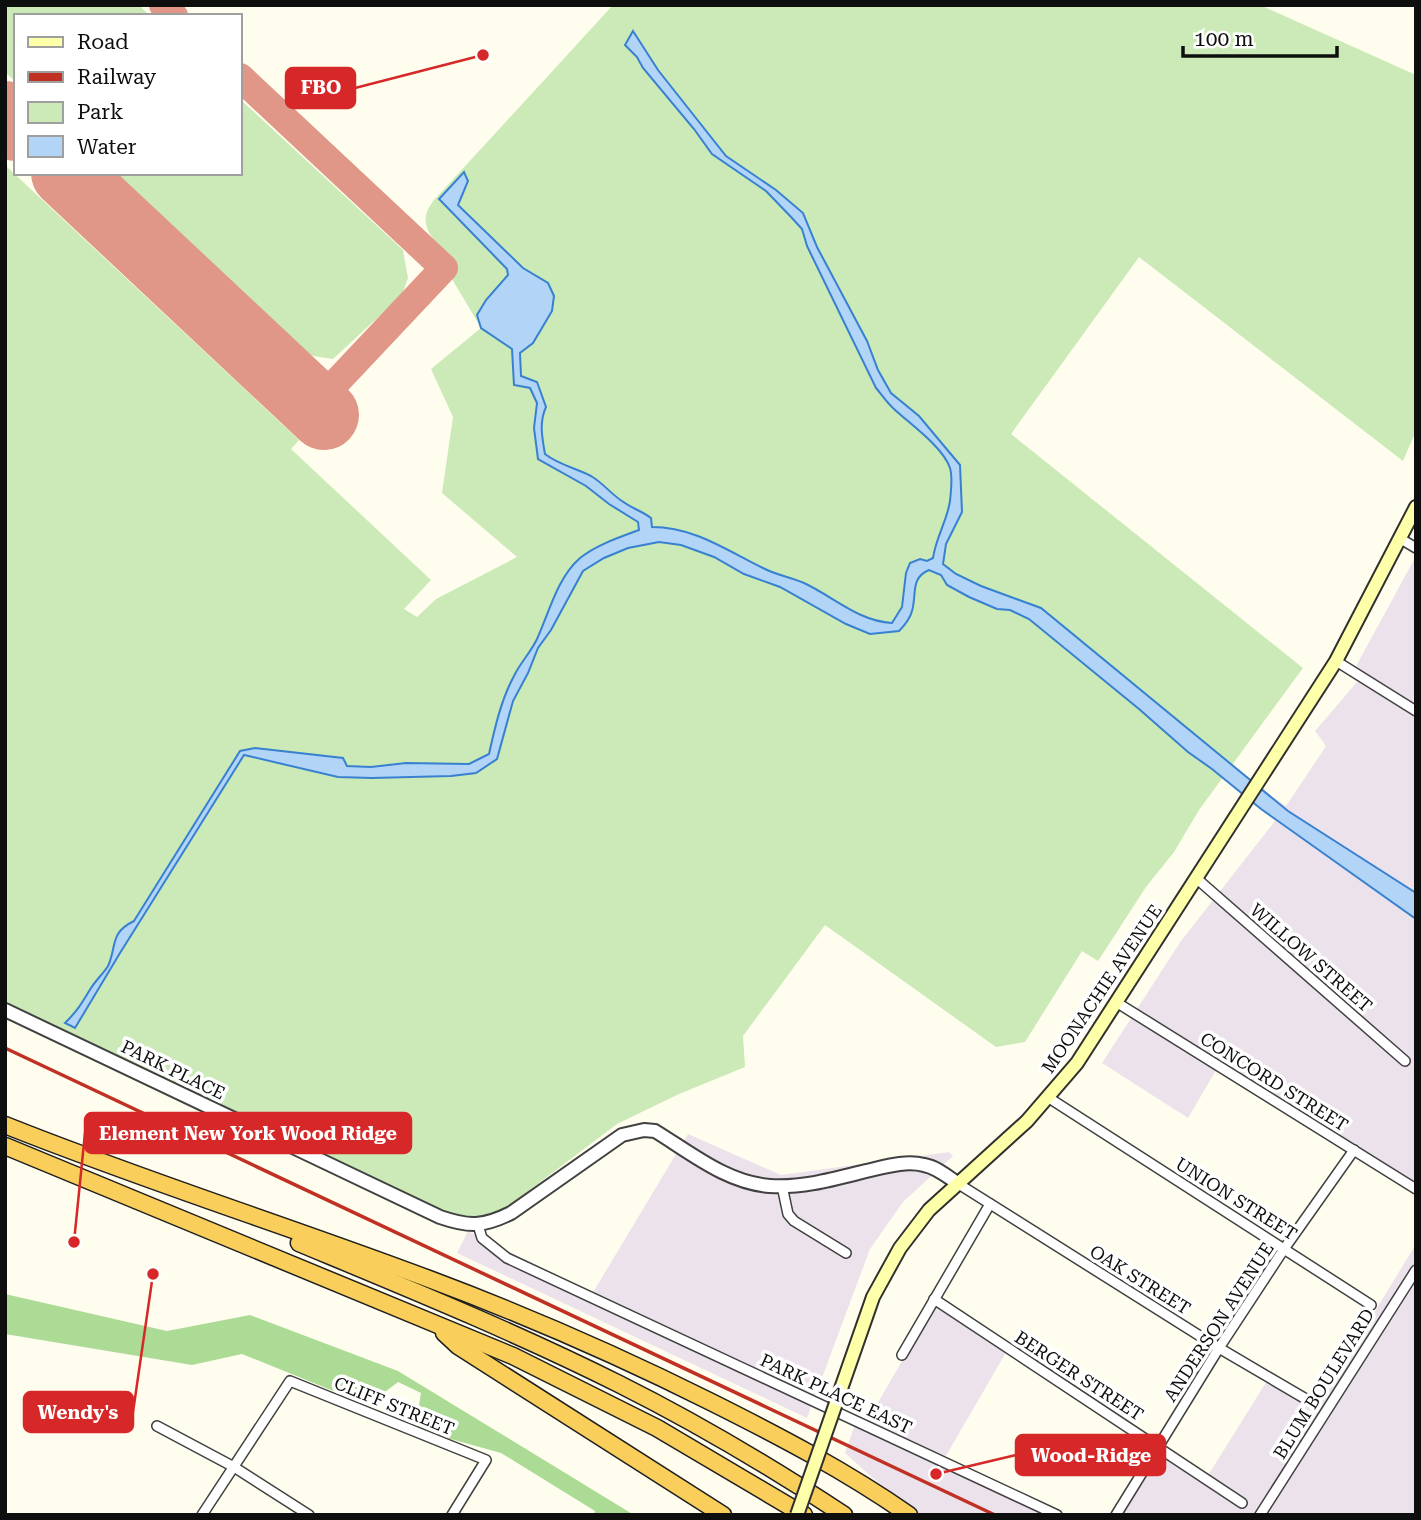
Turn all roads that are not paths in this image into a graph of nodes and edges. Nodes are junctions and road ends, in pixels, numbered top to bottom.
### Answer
1 (1416, 507) edge
2 (1401, 539) junction
3 (1416, 548) edge
4 (1336, 661) junction
5 (1416, 711) edge
6 (1196, 878) junction
7 (1116, 1003) junction
8 (5, 1010) edge
9 (1405, 1061) dead end
10 (1049, 1098) junction
11 (5, 1125) edge
12 (5, 1146) edge
13 (1354, 1150) junction
14 (957, 1183) junction
15 (165, 1186) junction
16 (782, 1186) junction
17 (1416, 1189) edge
18 (990, 1204) junction
19 (478, 1225) junction
20 (1284, 1249) junction
21 (846, 1253) dead end
22 (1416, 1270) edge
23 (934, 1299) junction
24 (1371, 1305) dead end
25 (439, 1327) junction
26 (1219, 1348) junction
27 (902, 1355) dead end
28 (1311, 1402) dead end
29 (157, 1426) dead end
30 (1159, 1448) junction
31 (817, 1457) junction
32 (234, 1467) junction
33 (1242, 1503) dead end
34 (202, 1515) edge
35 (309, 1515) edge
36 (452, 1515) edge
37 (723, 1515) edge
38 (797, 1515) edge
39 (804, 1515) edge
40 (844, 1515) edge
41 (909, 1515) edge
42 (1057, 1515) edge
43 (1116, 1515) edge
44 (1260, 1515) edge

1 - 2 main road, MOONACHIE AVENUE
2 - 3 street
2 - 4 main road, MOONACHIE AVENUE
4 - 5 street
4 - 6 main road, MOONACHIE AVENUE
6 - 7 main road, MOONACHIE AVENUE
6 - 9 street, WILLOW STREET
7 - 10 main road, MOONACHIE AVENUE
7 - 13 street, CONCORD STREET
8 - 19 street, PARK PLACE
10 - 14 main road, MOONACHIE AVENUE
10 - 20 street, UNION STREET
11 - 15 highway
12 - 25 highway
13 - 17 street, CONCORD STREET
13 - 20 street, ANDERSON AVENUE
14 - 16 street
14 - 18 street, OAK STREET
14 - 31 main road, MOONACHIE AVENUE, bridge
15 - 31 highway
15 - 40 highway
16 - 19 street
16 - 21 street
18 - 23 street
18 - 26 street, OAK STREET
19 - 42 street, PARK PLACE EAST
20 - 24 street, UNION STREET
20 - 26 street, ANDERSON AVENUE
22 - 44 street, BLUM BOULEVARD
23 - 27 street
23 - 30 street, BERGER STREET
25 - 37 highway
25 - 39 highway
26 - 28 street, OAK STREET
26 - 30 street, ANDERSON AVENUE
29 - 32 street
30 - 33 street, BERGER STREET
30 - 43 street, ANDERSON AVENUE
31 - 38 main road, MOONACHIE AVENUE, bridge
31 - 41 highway
32 - 34 street
32 - 35 street
32 - 36 street, CLIFF STREET

